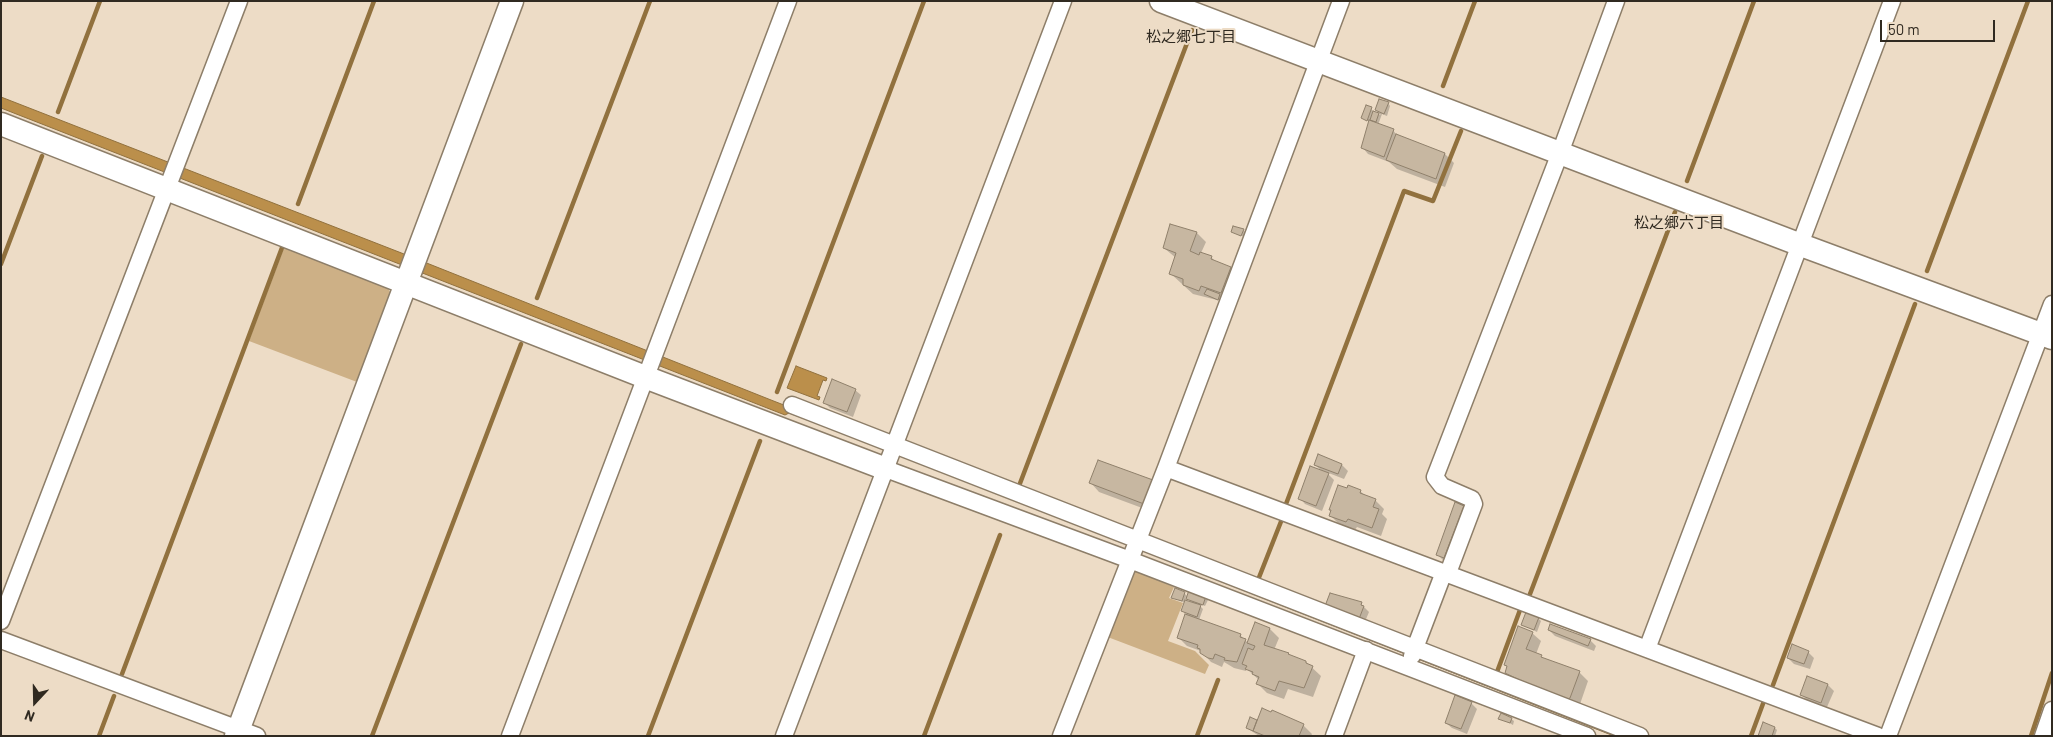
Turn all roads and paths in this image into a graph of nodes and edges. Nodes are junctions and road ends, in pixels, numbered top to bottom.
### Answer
1 (239, 1) edge
2 (512, 1) edge
3 (788, 1) edge
4 (1063, 1) edge
5 (1161, 1) edge
6 (1341, 1) edge
7 (1616, 1) edge
8 (1892, 1) edge
9 (1319, 62) junction
10 (1, 124) edge
11 (1560, 153) junction
12 (169, 185) junction
13 (1801, 245) junction
14 (411, 271) junction
15 (2052, 304) edge
16 (2046, 336) edge
17 (647, 372) junction
18 (792, 405) dead end
19 (890, 457) junction
20 (1166, 468) junction
21 (1138, 539) junction
22 (1130, 560) junction
23 (1446, 573) junction
24 (1, 621) edge
25 (1, 640) edge
26 (1647, 649) junction
27 (1366, 650) junction
28 (1411, 657) junction
29 (2052, 710) edge
30 (244, 733) edge
31 (510, 736) edge
32 (784, 736) edge
33 (1061, 736) edge
34 (1334, 736) edge
35 (1587, 736) edge
36 (1640, 736) edge
37 (1878, 736) edge
38 (1888, 736) edge
39 (2043, 736) edge

1 - 12 street
2 - 14 street
3 - 17 street
4 - 19 street
5 - 9 street
6 - 9 street
7 - 11 street
8 - 13 street
9 - 11 street
9 - 20 street
10 - 12 street
11 - 13 street
11 - 23 street
12 - 14 street
12 - 24 street
13 - 16 street
13 - 26 street
14 - 17 street
14 - 30 street
15 - 16 street
16 - 38 street
17 - 19 street
17 - 31 street
18 - 19 street
19 - 21 street
19 - 22 street
19 - 32 street
20 - 21 street
20 - 23 street
21 - 22 street
21 - 28 street
22 - 27 street
22 - 33 street
23 - 26 street
23 - 28 street
25 - 30 street
26 - 37 street
27 - 28 street
27 - 34 street
28 - 35 street
28 - 36 street
29 - 39 street

